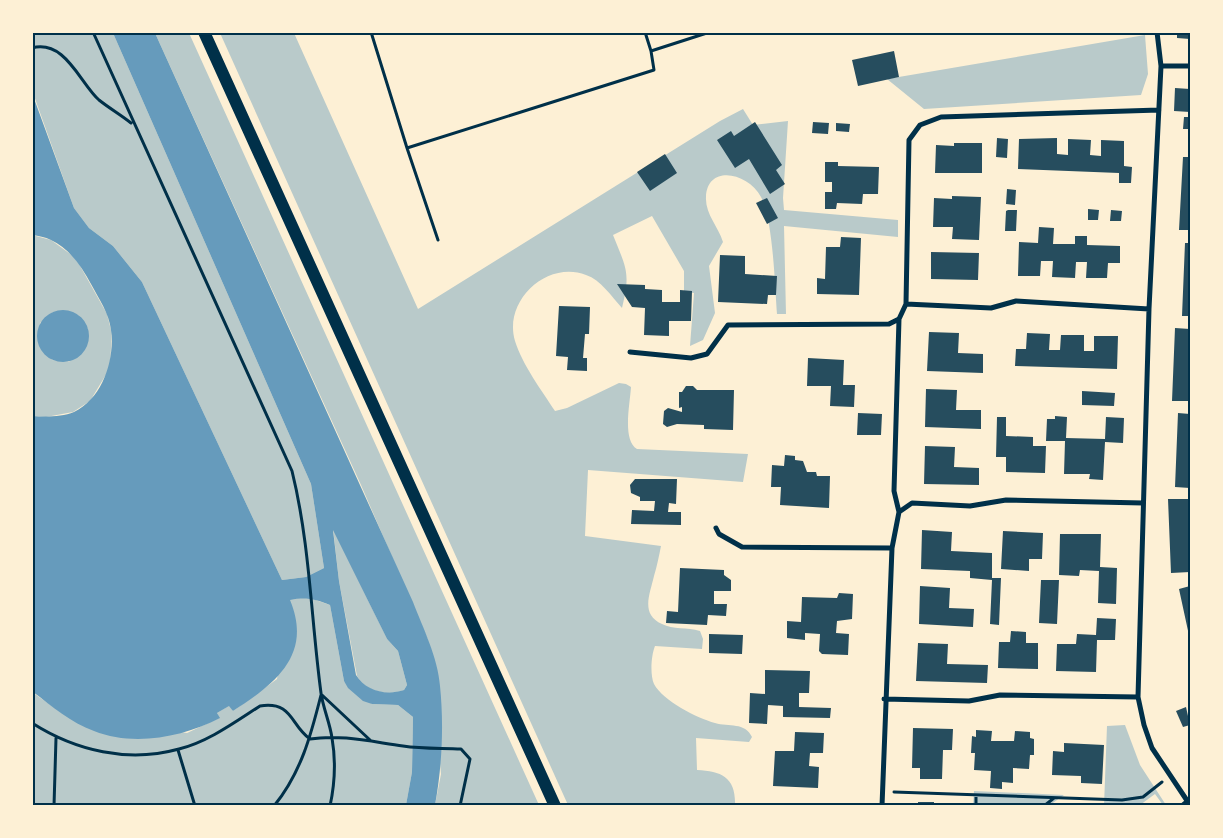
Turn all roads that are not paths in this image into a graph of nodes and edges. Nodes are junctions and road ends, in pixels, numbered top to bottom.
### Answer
1 (204, 32) edge
2 (1157, 32) edge
3 (1161, 66) junction
4 (1190, 66) edge
5 (1158, 110) junction
6 (906, 304) junction
7 (1149, 309) junction
8 (899, 319) junction
9 (630, 352) dead end
10 (1143, 503) junction
11 (899, 512) junction
12 (716, 528) dead end
13 (892, 548) junction
14 (1138, 697) junction
15 (884, 699) junction
16 (1189, 801) edge
17 (555, 806) edge
18 (882, 806) edge
19 (1180, 806) edge

1 - 17 main road
2 - 3 street
3 - 4 street
3 - 5 street
5 - 6 street
5 - 7 street
6 - 7 street
6 - 8 street
7 - 10 street
8 - 9 street
8 - 11 street
10 - 11 street
10 - 14 street
11 - 13 street
12 - 13 street
13 - 15 street
14 - 15 street
14 - 16 street
15 - 18 street
16 - 19 lane

